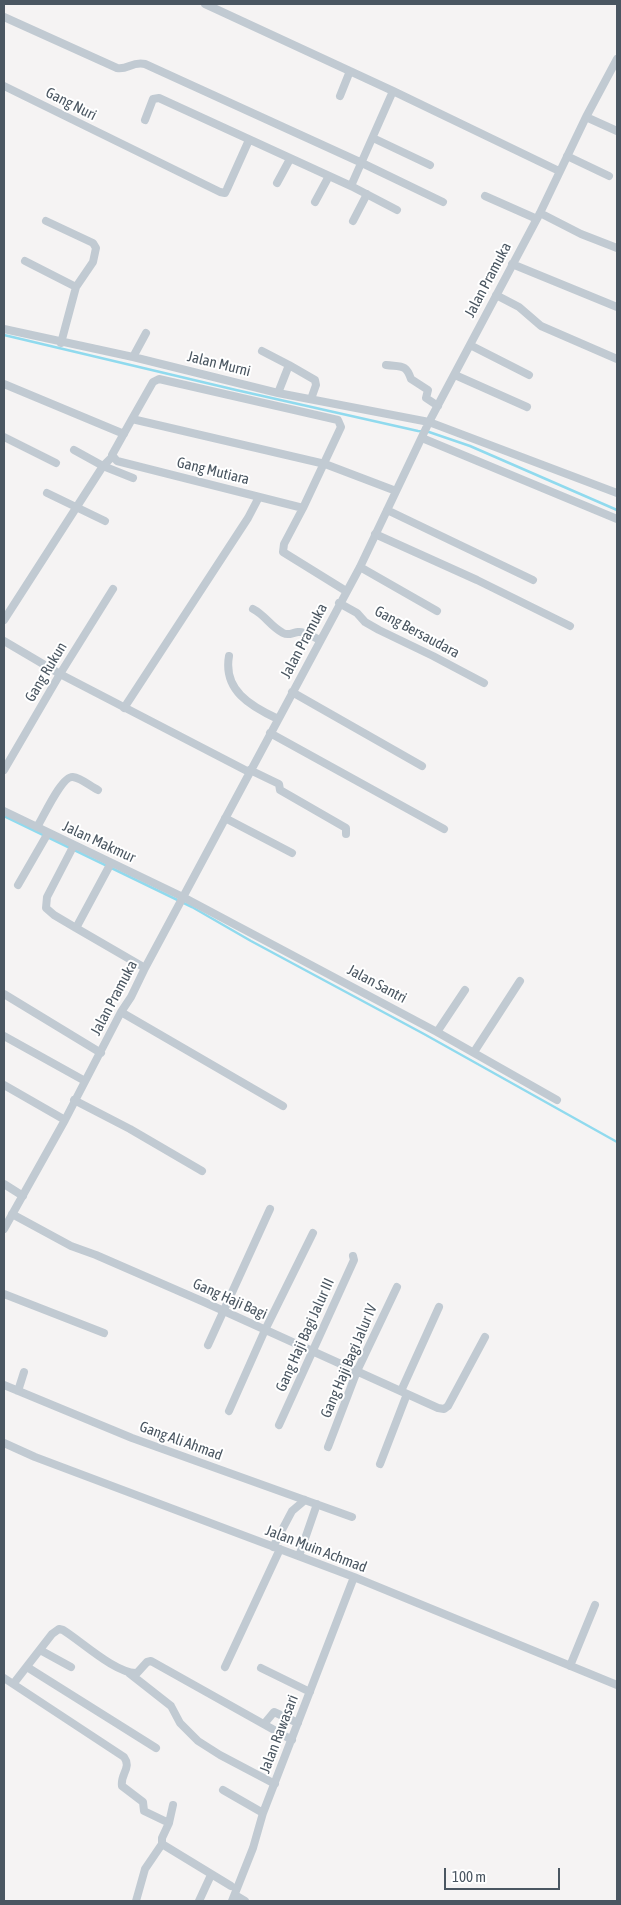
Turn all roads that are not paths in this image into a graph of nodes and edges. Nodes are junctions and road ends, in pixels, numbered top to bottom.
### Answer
1 (204, 4) edge
2 (4, 17) edge
3 (617, 59) edge
4 (350, 71) junction
5 (4, 86) edge
6 (393, 91) junction
7 (340, 96) dead end
8 (586, 117) junction
9 (145, 120) dead end
10 (617, 131) edge
11 (373, 138) junction
12 (249, 140) junction
13 (567, 156) junction
14 (290, 159) junction
15 (362, 163) junction
16 (430, 165) dead end
17 (559, 171) junction
18 (329, 176) junction
19 (609, 176) dead end
20 (277, 183) dead end
21 (351, 186) junction
22 (367, 194) junction
23 (485, 196) dead end
24 (315, 202) dead end
25 (443, 202) dead end
26 (397, 210) dead end
27 (538, 216) junction
28 (46, 221) dead end
29 (353, 221) dead end
30 (617, 248) edge
31 (25, 261) dead end
32 (512, 264) junction
33 (76, 287) junction
34 (496, 295) junction
35 (617, 307) edge
36 (4, 330) edge
37 (146, 333) dead end
38 (61, 343) junction
39 (470, 345) junction
40 (262, 351) dead end
41 (133, 357) junction
42 (617, 359) edge
43 (289, 365) junction
44 (386, 365) dead end
45 (161, 372) junction
46 (530, 374) dead end
47 (455, 375) junction
48 (4, 384) edge
49 (278, 393) junction
50 (311, 400) junction
51 (438, 406) junction
52 (526, 406) dead end
53 (132, 419) junction
54 (428, 422) junction
55 (124, 434) junction
56 (4, 437) edge
57 (422, 438) junction
58 (74, 450) dead end
59 (112, 457) junction
60 (56, 463) dead end
61 (325, 464) junction
62 (103, 466) junction
63 (133, 478) dead end
64 (396, 491) junction
65 (47, 494) dead end
66 (617, 494) edge
67 (259, 497) junction
68 (76, 508) junction
69 (303, 508) junction
70 (386, 510) junction
71 (617, 520) edge
72 (105, 521) dead end
73 (375, 534) junction
74 (360, 567) junction
75 (533, 580) dead end
76 (113, 589) dead end
77 (346, 591) junction
78 (339, 603) junction
79 (253, 608) dead end
80 (437, 611) dead end
81 (4, 620) edge
82 (570, 626) dead end
83 (320, 640) junction
84 (4, 641) edge
85 (229, 656) dead end
86 (60, 674) junction
87 (484, 684) dead end
88 (292, 692) junction
89 (124, 708) junction
90 (278, 719) junction
91 (270, 733) junction
92 (422, 766) dead end
93 (4, 770) edge
94 (250, 771) junction
95 (98, 790) dead end
96 (4, 811) edge
97 (225, 818) junction
98 (37, 828) junction
99 (444, 829) dead end
100 (346, 834) dead end
101 (46, 836) junction
102 (72, 848) junction
103 (292, 853) dead end
104 (110, 866) junction
105 (18, 885) dead end
106 (183, 897) junction
107 (76, 928) junction
108 (145, 968) junction
109 (520, 981) dead end
110 (465, 990) dead end
111 (4, 994) edge
112 (121, 1012) junction
113 (437, 1032) junction
114 (4, 1036) edge
115 (101, 1052) junction
116 (474, 1052) junction
117 (85, 1081) junction
118 (4, 1085) edge
119 (74, 1100) junction
120 (556, 1100) dead end
121 (283, 1106) dead end
122 (65, 1120) junction
123 (202, 1171) dead end
124 (4, 1184) edge
125 (23, 1196) junction
126 (270, 1209) dead end
127 (12, 1214) junction
128 (4, 1229) edge
129 (313, 1233) dead end
130 (353, 1256) dead end
131 (397, 1287) dead end
132 (4, 1294) edge
133 (439, 1307) dead end
134 (223, 1311) junction
135 (266, 1330) junction
136 (104, 1333) dead end
137 (485, 1337) dead end
138 (208, 1345) dead end
139 (312, 1351) junction
140 (357, 1371) junction
141 (24, 1372) dead end
142 (4, 1385) edge
143 (18, 1391) junction
144 (404, 1392) junction
145 (229, 1411) dead end
146 (280, 1425) dead end
147 (4, 1443) edge
148 (328, 1448) dead end
149 (380, 1464) dead end
150 (305, 1500) junction
151 (317, 1504) junction
152 (352, 1517) dead end
153 (276, 1548) junction
154 (299, 1556) junction
155 (354, 1577) junction
156 (595, 1605) dead end
157 (40, 1650) junction
158 (570, 1666) junction
159 (27, 1667) junction
160 (71, 1667) dead end
161 (225, 1667) dead end
162 (261, 1668) dead end
163 (129, 1673) junction
164 (4, 1678) edge
165 (14, 1683) junction
166 (617, 1685) edge
167 (310, 1692) junction
168 (298, 1723) junction
169 (264, 1724) junction
170 (292, 1740) junction
171 (156, 1748) dead end
172 (275, 1784) junction
173 (223, 1790) dead end
174 (173, 1805) dead end
175 (263, 1813) junction
176 (169, 1823) junction
177 (162, 1844) junction
178 (211, 1875) junction
179 (231, 1886) dead end
180 (233, 1898) edge
181 (136, 1901) edge
182 (199, 1901) edge
183 (245, 1901) edge

1 - 4 street
2 - 15 street
3 - 8 street, Jalan Pramuka
4 - 6 street
4 - 7 street
5 - 12 street, Gang Nuri
6 - 11 street
6 - 17 street
8 - 10 street
8 - 13 street, Jalan Pramuka
9 - 12 street
11 - 15 street
11 - 16 street
12 - 14 street
13 - 17 street, Jalan Pramuka
13 - 19 street
14 - 18 street
14 - 20 street
15 - 21 street
15 - 25 street
17 - 27 street, Jalan Pramuka
18 - 21 street
18 - 24 street
21 - 22 street
22 - 26 street
22 - 29 street
23 - 27 street
27 - 30 street
27 - 32 street, Jalan Pramuka
28 - 33 street
31 - 33 street
32 - 34 street, Jalan Pramuka
32 - 35 street
33 - 38 street
34 - 39 street, Jalan Pramuka
34 - 42 street
36 - 38 street, Jalan Murni
37 - 41 street
38 - 41 street, Jalan Murni
39 - 46 street
39 - 47 street, Jalan Pramuka
40 - 43 street
41 - 45 street, Jalan Murni
43 - 49 street
43 - 50 street
44 - 51 street
45 - 49 street, Jalan Murni
45 - 53 street
45 - 61 street
47 - 51 street, Jalan Pramuka
47 - 52 street
48 - 55 street
49 - 50 street, Jalan Murni
50 - 54 street, Jalan Murni
51 - 54 street, Jalan Pramuka
53 - 55 street
53 - 61 street, Gang Mutiara
54 - 57 street, Jalan Pramuka
54 - 66 street, Jalan Murni
55 - 59 street
56 - 60 street
57 - 64 street, Jalan Pramuka
57 - 71 street
58 - 62 street
59 - 62 street
59 - 67 street, Gang Mutiara
61 - 64 street, Gang Mutiara
61 - 69 street
62 - 63 street
62 - 68 street
64 - 70 street, Jalan Pramuka
65 - 68 street
67 - 69 street, Gang Mutiara
67 - 89 street
68 - 72 street
68 - 81 street
69 - 77 street
70 - 73 street, Jalan Pramuka
70 - 75 street
73 - 74 street, Jalan Pramuka
73 - 82 street
74 - 77 street, Jalan Pramuka
74 - 80 street
76 - 86 street, Gang Rukun
77 - 78 street, Jalan Pramuka
78 - 83 street, Jalan Pramuka
78 - 87 street, Gang Bersaudara
79 - 83 street
83 - 88 street, Jalan Pramuka
84 - 86 street
85 - 90 street
86 - 89 street
86 - 93 street, Gang Rukun
88 - 90 street, Jalan Pramuka
88 - 92 street
89 - 94 street
90 - 91 street, Jalan Pramuka
91 - 94 street, Jalan Pramuka
91 - 99 street
94 - 97 street, Jalan Pramuka
94 - 100 street
95 - 98 street
96 - 98 street, Jalan Makmur
97 - 103 street
97 - 106 street, Jalan Pramuka
98 - 101 street, Jalan Makmur
101 - 102 street, Jalan Makmur
101 - 105 street
102 - 104 street, Jalan Makmur
102 - 107 street
104 - 106 street, Jalan Makmur
104 - 107 street
106 - 108 street, Jalan Pramuka
106 - 113 street, Jalan Santri
107 - 108 street
108 - 112 street, Jalan Pramuka
109 - 116 street
110 - 113 street
111 - 115 street
112 - 115 street, Jalan Pramuka
112 - 121 street
113 - 116 street, Jalan Santri
114 - 117 street
115 - 117 street, Jalan Pramuka
116 - 120 street, Jalan Santri
117 - 119 street, Jalan Pramuka
118 - 122 street
119 - 122 street, Jalan Pramuka
119 - 123 street
122 - 125 street, Jalan Pramuka
124 - 125 street
125 - 127 street, Jalan Pramuka
126 - 134 street
127 - 128 street, Jalan Pramuka
127 - 134 street, Gang Haji Bagi
129 - 135 street
130 - 139 street, Gang Haji Bagi Jalur III
131 - 140 street, Gang Haji Bagi Jalur IV
132 - 136 street
133 - 144 street
134 - 135 street, Gang Haji Bagi
134 - 138 street
135 - 139 street, Gang Haji Bagi
135 - 145 street
137 - 144 street, Gang Haji Bagi
139 - 140 street, Gang Haji Bagi
139 - 146 street, Gang Haji Bagi Jalur III
140 - 144 street, Gang Haji Bagi
140 - 148 street, Gang Haji Bagi Jalur IV
141 - 143 street
142 - 143 street, Gang Ali Ahmad
143 - 150 street, Gang Ali Ahmad
144 - 149 street
147 - 153 street, Jalan Muin Achmad
150 - 151 street, Gang Ali Ahmad
150 - 153 street
151 - 152 street, Gang Ali Ahmad
151 - 154 street
153 - 154 street, Jalan Muin Achmad
153 - 161 street
154 - 155 street, Jalan Muin Achmad
155 - 158 street, Jalan Muin Achmad
155 - 167 street, Jalan Rawasari
156 - 158 street
157 - 159 street
157 - 160 street
157 - 163 street
158 - 166 street, Jalan Muin Achmad
159 - 165 street
159 - 171 street
162 - 167 street
163 - 169 street
163 - 172 street
164 - 165 street
165 - 176 street
167 - 168 street, Jalan Rawasari
168 - 169 street
168 - 170 street, Jalan Rawasari
169 - 170 street
170 - 172 street, Jalan Rawasari
172 - 175 street, Jalan Rawasari
173 - 175 street
174 - 176 street
175 - 180 street, Jalan Rawasari
176 - 177 street
177 - 178 street
177 - 181 street
178 - 179 street
178 - 182 street
180 - 183 street

